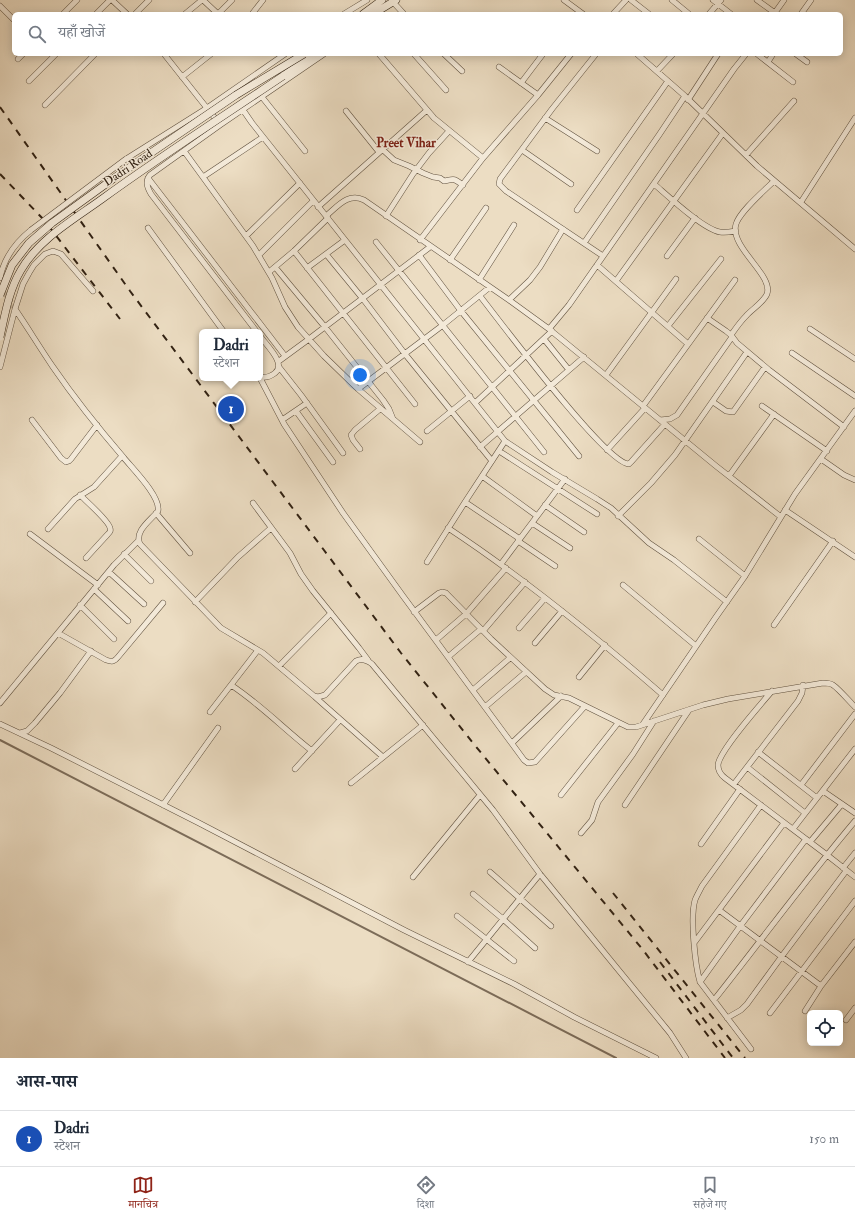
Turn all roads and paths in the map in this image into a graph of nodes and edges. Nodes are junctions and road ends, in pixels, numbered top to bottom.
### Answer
1 (77, 0) edge
2 (111, 0) edge
3 (149, 0) edge
4 (203, 0) edge
5 (232, 0) edge
6 (263, 0) edge
7 (367, 0) edge
8 (382, 0) edge
9 (564, 0) edge
10 (626, 0) edge
11 (631, 0) edge
12 (672, 0) edge
13 (713, 0) edge
14 (757, 0) edge
15 (784, 0) edge
16 (811, 0) edge
17 (394, 1) edge
18 (719, 2) edge
19 (0, 6) edge
20 (65, 12) edge
21 (98, 12) edge
22 (125, 12) edge
23 (137, 12) edge
24 (188, 12) edge
25 (216, 12) edge
26 (220, 12) edge
27 (254, 12) edge
28 (347, 12) edge
29 (373, 12) edge
30 (374, 12) edge
31 (402, 12) edge
32 (575, 12) edge
33 (615, 12) edge
34 (647, 12) edge
35 (687, 12) edge
36 (711, 12) edge
37 (729, 12) edge
38 (773, 12) edge
39 (775, 12) edge
40 (802, 12) edge
41 (12, 18) edge
42 (22, 56) edge
43 (54, 56) edge
44 (93, 56) edge
45 (166, 56) edge
46 (208, 56) edge
47 (282, 56) edge
48 (301, 56) edge
49 (311, 56) edge
50 (321, 56) edge
51 (382, 56) edge
52 (416, 56) edge
53 (446, 56) edge
54 (541, 56) edge
55 (569, 56) edge
56 (594, 56) edge
57 (639, 56) edge
58 (671, 56) edge
59 (717, 56) edge
60 (744, 56) edge
61 (760, 56) edge
62 (772, 56) edge
63 (799, 56) edge
64 (18, 60) dead end
65 (768, 62) junction
66 (807, 62) dead end
67 (499, 67) dead end
68 (657, 71) junction
69 (462, 72) dead end
70 (182, 77) junction
71 (29, 81) dead end
72 (668, 81) junction
73 (793, 82) dead end
74 (521, 83) junction
75 (446, 90) dead end
76 (538, 95) junction
77 (262, 97) junction
78 (686, 98) junction
79 (794, 101) dead end
80 (45, 105) dead end
81 (207, 108) junction
82 (243, 110) junction
83 (426, 110) junction
84 (346, 111) dead end
85 (703, 114) junction
86 (546, 118) junction
87 (855, 118) edge
88 (220, 125) junction
89 (449, 131) junction
90 (723, 133) junction
91 (263, 137) junction
92 (522, 150) junction
93 (184, 151) junction
94 (304, 151) dead end
95 (381, 151) junction
96 (598, 151) dead end
97 (746, 155) junction
98 (483, 158) junction
99 (416, 170) junction
100 (202, 177) junction
101 (148, 178) junction
102 (774, 181) junction
103 (300, 183) junction
104 (463, 184) junction
105 (571, 184) dead end
106 (654, 184) junction
107 (313, 201) junction
108 (674, 201) junction
109 (801, 202) junction
110 (318, 207) junction
111 (486, 208) dead end
112 (577, 210) dead end
113 (386, 216) junction
114 (327, 217) junction
115 (695, 218) junction
116 (514, 225) dead end
117 (148, 228) dead end
118 (563, 229) junction
119 (736, 231) junction
120 (246, 236) junction
121 (345, 240) junction
122 (420, 240) junction
123 (376, 242) dead end
124 (584, 243) junction
125 (430, 247) junction
126 (855, 249) edge
127 (294, 251) junction
128 (326, 254) junction
129 (259, 255) junction
130 (419, 255) junction
131 (603, 256) junction
132 (667, 256) dead end
133 (721, 259) dead end
134 (450, 260) junction
135 (597, 265) junction
136 (275, 267) junction
137 (307, 268) junction
138 (399, 270) junction
139 (269, 272) junction
140 (0, 278) edge
141 (676, 279) dead end
142 (479, 280) junction
143 (735, 280) dead end
144 (616, 281) junction
145 (381, 284) junction
146 (490, 287) junction
147 (92, 291) dead end
148 (0, 294) edge
149 (480, 296) junction
150 (363, 298) junction
151 (509, 300) junction
152 (15, 309) junction
153 (461, 311) junction
154 (652, 312) junction
155 (344, 313) junction
156 (707, 318) junction
157 (443, 325) junction
158 (668, 326) junction
159 (325, 327) junction
160 (222, 329) edge
161 (255, 329) edge
162 (810, 329) dead end
163 (551, 330) junction
164 (731, 336) junction
165 (0, 337) edge
166 (310, 339) junction
167 (424, 339) junction
168 (544, 339) junction
169 (263, 340) edge
170 (688, 344) junction
171 (747, 352) junction
172 (792, 353) dead end
173 (405, 354) junction
174 (526, 355) junction
175 (285, 356) junction
176 (584, 357) junction
177 (855, 359) edge
178 (279, 361) junction
179 (0, 367) edge
180 (279, 367) junction
181 (387, 367) junction
182 (765, 367) junction
183 (568, 370) junction
184 (509, 371) junction
185 (606, 375) junction
186 (263, 377) edge
187 (262, 381) edge
188 (368, 382) junction
189 (551, 385) junction
190 (492, 387) junction
191 (358, 390) junction
192 (470, 396) junction
193 (855, 396) edge
194 (533, 400) junction
195 (712, 402) junction
196 (307, 403) junction
197 (475, 403) junction
198 (415, 404) dead end
199 (762, 406) dead end
200 (644, 407) junction
201 (380, 408) junction
202 (296, 411) junction
203 (452, 411) junction
204 (855, 411) edge
205 (774, 414) junction
206 (516, 416) junction
207 (32, 420) dead end
208 (282, 420) junction
209 (394, 420) junction
210 (660, 420) junction
211 (665, 424) junction
212 (97, 425) junction
213 (844, 427) junction
214 (427, 431) dead end
215 (497, 431) junction
216 (505, 441) junction
217 (686, 441) junction
218 (420, 442) dead end
219 (480, 447) junction
220 (360, 449) dead end
221 (607, 450) junction
222 (499, 451) junction
223 (827, 451) junction
224 (544, 452) dead end
225 (343, 453) dead end
226 (122, 456) junction
227 (579, 456) dead end
228 (821, 459) junction
229 (492, 461) junction
230 (333, 462) dead end
231 (482, 476) junction
232 (729, 476) junction
233 (565, 479) junction
234 (855, 480) edge
235 (558, 489) junction
236 (80, 495) junction
237 (465, 502) junction
238 (253, 503) dead end
239 (545, 506) junction
240 (785, 510) junction
241 (156, 513) junction
242 (597, 514) dead end
243 (537, 516) junction
244 (618, 516) junction
245 (781, 518) junction
246 (532, 523) junction
247 (271, 528) junction
248 (448, 528) junction
249 (48, 529) dead end
250 (584, 532) dead end
251 (30, 534) dead end
252 (699, 539) dead end
253 (138, 540) junction
254 (519, 540) junction
255 (833, 541) junction
256 (570, 548) dead end
257 (190, 553) dead end
258 (124, 554) junction
259 (855, 557) edge
260 (86, 558) dead end
261 (428, 562) dead end
262 (501, 564) junction
263 (555, 566) dead end
264 (506, 568) junction
265 (109, 572) junction
266 (745, 576) junction
267 (151, 580) dead end
268 (525, 582) junction
269 (623, 585) dead end
270 (96, 587) junction
271 (546, 598) junction
272 (195, 602) junction
273 (727, 602) junction
274 (144, 604) dead end
275 (163, 604) dead end
276 (80, 605) junction
277 (562, 611) junction
278 (414, 612) junction
279 (331, 613) junction
280 (466, 614) junction
281 (128, 621) dead end
282 (774, 625) dead end
283 (519, 628) dead end
284 (482, 630) junction
285 (58, 633) junction
286 (114, 639) dead end
287 (436, 640) junction
288 (535, 643) dead end
289 (605, 645) junction
290 (696, 646) junction
291 (258, 650) junction
292 (91, 651) junction
293 (448, 657) junction
294 (510, 658) junction
295 (368, 660) junction
296 (279, 666) junction
297 (526, 672) junction
298 (579, 677) dead end
299 (231, 685) junction
300 (803, 685) junction
301 (473, 690) junction
302 (772, 691) junction
303 (663, 695) junction
304 (314, 696) junction
305 (561, 696) junction
306 (0, 703) edge
307 (585, 706) junction
308 (485, 707) junction
309 (855, 707) edge
310 (689, 710) junction
311 (210, 712) dead end
312 (855, 714) edge
313 (340, 720) junction
314 (654, 721) junction
315 (618, 723) junction
316 (0, 724) edge
317 (643, 724) junction
318 (423, 725) junction
319 (218, 728) dead end
320 (20, 733) junction
321 (512, 743) junction
322 (855, 749) edge
323 (312, 751) junction
324 (758, 752) junction
325 (383, 757) junction
326 (747, 767) junction
327 (295, 769) dead end
328 (351, 783) dead end
329 (734, 784) junction
330 (801, 785) junction
331 (740, 789) junction
332 (823, 791) junction
333 (480, 795) junction
334 (561, 795) dead end
335 (817, 798) junction
336 (842, 804) junction
337 (163, 805) junction
338 (625, 805) dead end
339 (761, 805) junction
340 (805, 813) junction
341 (855, 814) edge
342 (855, 821) edge
343 (784, 823) junction
344 (793, 829) junction
345 (581, 833) dead end
346 (808, 841) junction
347 (701, 844) dead end
348 (855, 853) edge
349 (827, 854) junction
350 (845, 869) junction
351 (490, 872) dead end
352 (540, 874) junction
353 (413, 877) dead end
354 (855, 877) edge
355 (473, 894) dead end
356 (520, 898) junction
357 (855, 901) edge
358 (719, 910) junction
359 (457, 916) dead end
360 (504, 919) junction
361 (741, 925) junction
362 (551, 926) dead end
363 (487, 939) junction
364 (761, 941) junction
365 (694, 942) junction
366 (855, 942) edge
367 (535, 948) dead end
368 (782, 956) junction
369 (514, 961) dead end
370 (468, 962) junction
371 (802, 971) junction
372 (700, 982) junction
373 (821, 986) junction
374 (714, 1000) junction
375 (855, 1008) edge
376 (805, 1011) dead end
377 (770, 1013) dead end
378 (727, 1018) junction
379 (846, 1020) dead end
380 (751, 1049) dead end
381 (656, 1058) edge
382 (686, 1058) edge

1 - 20 street
2 - 21 street
2 - 22 street
3 - 23 street
4 - 24 street
4 - 25 street
5 - 26 street
6 - 27 street
7 - 28 street
8 - 29 street
9 - 32 street
10 - 33 street
11 - 34 street
12 - 35 street
13 - 18 street
14 - 38 street
15 - 39 street
16 - 40 street
17 - 30 street
17 - 31 street
18 - 36 street
18 - 37 street
19 - 41 street
42 - 64 street
43 - 71 street
44 - 80 street
45 - 70 street
46 - 70 street
47 - 81 street
48 - 148 street, Dadri Road, bridge
49 - 165 street, Dadri Road, bridge
50 - 77 street
51 - 83 street
52 - 75 street
53 - 69 street
54 - 74 street
55 - 76 street
56 - 86 street
57 - 68 street
58 - 68 street
59 - 78 street
60 - 85 street
61 - 65 street
62 - 65 street
63 - 66 street
65 - 73 street
67 - 74 street
68 - 72 street
70 - 81 street
72 - 78 street
72 - 112 street
74 - 76 street
76 - 98 street
77 - 82 street
77 - 94 street
78 - 85 street
78 - 124 street
79 - 97 street
81 - 88 street
81 - 140 street, bridge
82 - 88 street
82 - 91 street
83 - 89 street
83 - 95 street
84 - 95 street
85 - 90 street
85 - 106 street
86 - 92 street
86 - 96 street
87 - 109 street
88 - 93 street
89 - 98 street
89 - 99 street
90 - 97 street
90 - 108 street
91 - 100 street
91 - 103 street
92 - 105 street
92 - 118 street
93 - 100 street
93 - 101 street
95 - 99 street
95 - 110 street
97 - 102 street
98 - 104 street
99 - 104 street
99 - 113 street
100 - 120 street
101 - 161 street
101 - 175 street
102 - 109 street
102 - 119 street
103 - 107 street
103 - 120 street
104 - 122 street
106 - 108 street
106 - 131 street
107 - 110 street
107 - 129 street
108 - 115 street
108 - 144 street
109 - 126 street
110 - 114 street
111 - 134 street
113 - 114 street
113 - 122 street
114 - 121 street
114 - 127 street
115 - 119 street
115 - 132 street
116 - 142 street
117 - 160 street
118 - 124 street
118 - 151 street
119 - 164 street
120 - 129 street
121 - 128 street
121 - 145 street
122 - 125 street
123 - 138 street
124 - 131 street
125 - 130 street
125 - 134 street
127 - 136 street
127 - 137 street
128 - 137 street
128 - 150 street
129 - 139 street
130 - 138 street
130 - 153 street
131 - 135 street
133 - 158 street
134 - 142 street
135 - 144 street
135 - 163 street
136 - 139 street
136 - 159 street
137 - 155 street
138 - 145 street
138 - 157 street
139 - 166 street
141 - 154 street
142 - 146 street
143 - 156 street
144 - 154 street
145 - 150 street
145 - 167 street
146 - 149 street
146 - 151 street
147 - 152 street
149 - 153 street
149 - 174 street
150 - 155 street
150 - 173 street
151 - 163 street
152 - 179 street
152 - 212 street
153 - 157 street
153 - 184 street
154 - 158 street
154 - 185 street
155 - 159 street
155 - 181 street
156 - 164 street
156 - 170 street
157 - 167 street
157 - 190 street
158 - 170 street
159 - 166 street
159 - 188 street
162 - 177 street
163 - 168 street
163 - 176 street
164 - 171 street
164 - 210 street
166 - 175 street
166 - 191 street
167 - 173 street
167 - 192 street
168 - 174 street
168 - 183 street
169 - 178 street
170 - 200 street
171 - 182 street
171 - 195 street
172 - 193 street
173 - 181 street
173 - 203 street
174 - 184 street
174 - 189 street
175 - 178 street
176 - 183 street
176 - 185 street
178 - 180 street
180 - 186 street
180 - 196 street
181 - 188 street
181 - 198 street
182 - 195 street
182 - 213 street
183 - 189 street
184 - 190 street
184 - 194 street
185 - 200 street
187 - 208 street
188 - 191 street
188 - 209 street
189 - 194 street
189 - 221 street
190 - 197 street
190 - 206 street
191 - 201 street
192 - 197 street
192 - 203 street
194 - 206 street
194 - 227 street
195 - 217 street
196 - 202 street
196 - 225 street
197 - 215 street
199 - 205 street
200 - 210 street
200 - 221 street
201 - 209 street
201 - 220 street
202 - 208 street
202 - 230 street
203 - 214 street
203 - 219 street
204 - 213 street
205 - 223 street
205 - 232 street
206 - 215 street
206 - 224 street
207 - 212 street
208 - 278 street
209 - 218 street
210 - 211 street
211 - 217 street
211 - 221 street
212 - 226 street
213 - 223 street
215 - 216 street
215 - 219 street
216 - 222 street
216 - 233 street
217 - 232 street
217 - 244 street
219 - 229 street
222 - 229 street
222 - 235 street
223 - 228 street
226 - 236 street
226 - 241 street
228 - 234 street
228 - 240 street
229 - 231 street
231 - 237 street
231 - 243 street
232 - 245 street
233 - 235 street
233 - 244 street
235 - 239 street
235 - 242 street
236 - 249 street
236 - 260 street
237 - 248 street
237 - 254 street
238 - 247 street
239 - 243 street
239 - 250 street
240 - 245 street
240 - 255 street
241 - 253 street
241 - 257 street
243 - 246 street
244 - 273 street
245 - 266 street
246 - 254 street
246 - 256 street
247 - 272 street
247 - 279 street
248 - 261 street
248 - 262 street
251 - 270 street
252 - 266 street
253 - 258 street
253 - 272 street
254 - 262 street
254 - 263 street
255 - 259 street
255 - 282 street
258 - 265 street
258 - 267 street
262 - 264 street
264 - 268 street
264 - 280 street
265 - 270 street
265 - 274 street
266 - 273 street
268 - 271 street
268 - 284 street
269 - 290 street
270 - 276 street
270 - 281 street
271 - 277 street
271 - 283 street
272 - 291 street
273 - 290 street
275 - 292 street
276 - 285 street
276 - 286 street
277 - 288 street
277 - 289 street
278 - 280 street
278 - 287 street
279 - 295 street
279 - 296 street
280 - 284 street
280 - 287 street
284 - 293 street
284 - 294 street
285 - 292 street
285 - 306 street
287 - 293 street
289 - 298 street
289 - 303 street
290 - 303 street
291 - 296 street
291 - 299 street
292 - 320 street
293 - 301 street
294 - 297 street
294 - 301 street
295 - 304 street
295 - 318 street
296 - 304 street
297 - 305 street
297 - 308 street
299 - 311 street
299 - 323 street
300 - 302 street
300 - 309 street
300 - 324 street
301 - 308 street
302 - 310 street
302 - 329 street
303 - 317 street
304 - 313 street
305 - 307 street
305 - 321 street
307 - 315 street
307 - 321 street
308 - 321 street
310 - 314 street
310 - 338 street
312 - 330 street
313 - 323 street
313 - 325 street
314 - 317 street
314 - 345 street
315 - 317 street
315 - 334 street
316 - 320 street
318 - 325 street
318 - 333 street
319 - 337 street
320 - 337 street
322 - 332 street
323 - 327 street
324 - 326 street
324 - 330 street
325 - 328 street
326 - 329 street
326 - 340 street
329 - 331 street
330 - 335 street
331 - 339 street
331 - 347 street
332 - 335 street
332 - 336 street
333 - 352 street
333 - 353 street
335 - 340 street
336 - 341 street
336 - 346 street
337 - 370 street
339 - 343 street
339 - 365 street
340 - 344 street
342 - 349 street
343 - 344 street
343 - 358 street
344 - 346 street
346 - 349 street
346 - 361 street
348 - 350 street
349 - 350 street
349 - 364 street
350 - 354 street
350 - 368 street
351 - 356 street
352 - 356 street
352 - 382 street
355 - 360 street
356 - 360 street
356 - 362 street
357 - 371 street
358 - 361 street
358 - 365 street
359 - 363 street
360 - 363 street
360 - 367 street
361 - 364 street
361 - 372 street
363 - 369 street
363 - 370 street
364 - 368 street
364 - 374 street
365 - 372 street
366 - 373 street
368 - 371 street
368 - 378 street
370 - 381 street
371 - 373 street
371 - 377 street
372 - 374 street
373 - 376 street
374 - 378 street
375 - 379 street
378 - 380 street

